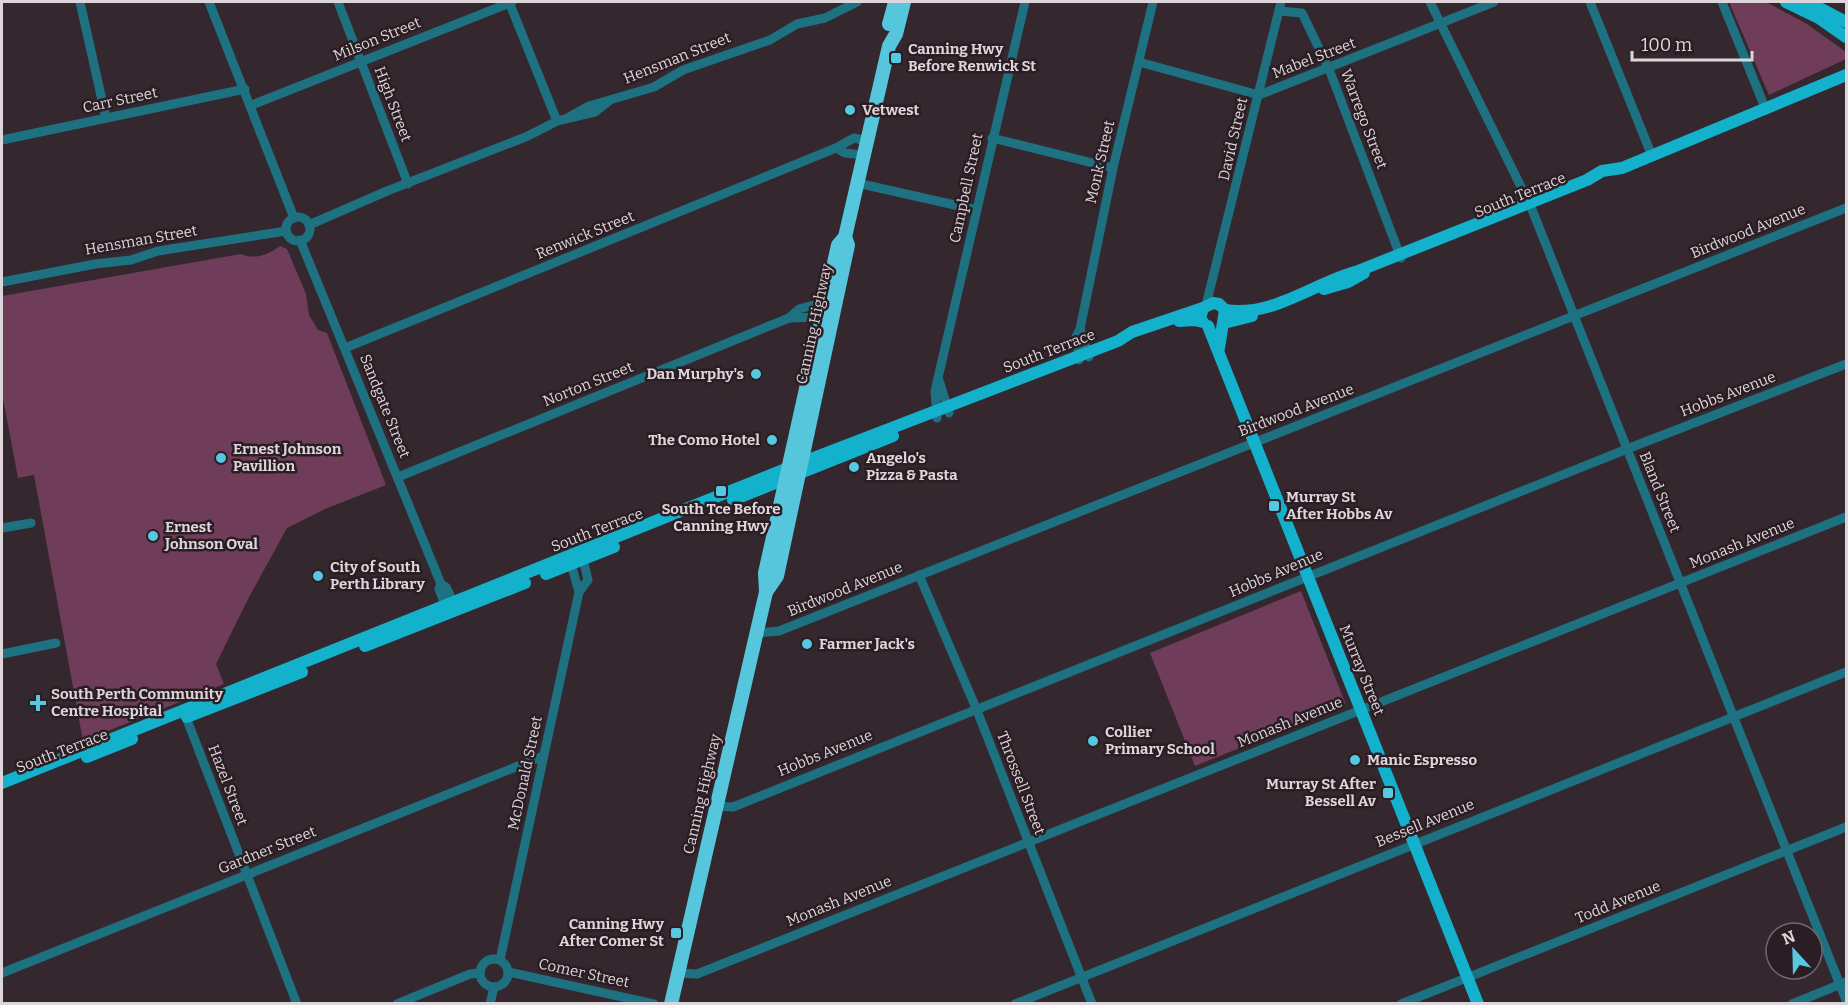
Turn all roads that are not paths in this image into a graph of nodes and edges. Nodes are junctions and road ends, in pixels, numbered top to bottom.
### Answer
1 (80, 2) edge
2 (209, 2) edge
3 (338, 2) edge
4 (511, 2) edge
5 (857, 2) edge
6 (895, 2) edge
7 (904, 2) edge
8 (1025, 2) edge
9 (1153, 2) edge
10 (1430, 2) edge
11 (1494, 2) edge
12 (1590, 2) edge
13 (1722, 2) edge
14 (1786, 2) edge
15 (1808, 2) edge
16 (1280, 6) edge
17 (1846, 22) edge
18 (1440, 23) junction
19 (1846, 37) edge
20 (889, 46) junction
21 (362, 62) junction
22 (1139, 62) junction
23 (1329, 69) junction
24 (1846, 75) edge
25 (245, 89) junction
26 (1259, 95) junction
27 (252, 105) junction
28 (1766, 110) junction
29 (106, 118) junction
30 (557, 121) junction
31 (992, 138) junction
32 (2, 140) edge
33 (836, 148) junction
34 (865, 148) junction
35 (1652, 156) junction
36 (1113, 168) junction
37 (857, 183) junction
38 (408, 184) junction
39 (1530, 205) junction
40 (1846, 208) edge
41 (977, 210) junction
42 (294, 218) junction
43 (309, 225) junction
44 (286, 231) junction
45 (845, 237) junction
46 (300, 240) junction
47 (1401, 256) junction
48 (2, 282) edge
49 (825, 302) junction
50 (1217, 312) junction
51 (1575, 316) junction
52 (822, 317) junction
53 (789, 318) junction
54 (1206, 324) junction
55 (345, 348) junction
56 (1219, 348) junction
57 (1083, 356) junction
58 (1846, 364) edge
59 (939, 381) junction
60 (948, 410) junction
61 (935, 415) junction
62 (1255, 442) junction
63 (1627, 449) junction
64 (794, 471) junction
65 (398, 477) junction
66 (1846, 517) edge
67 (30, 523) dead end
68 (2, 528) edge
69 (582, 555) junction
70 (570, 560) junction
71 (919, 575) junction
72 (1309, 576) junction
73 (1680, 584) junction
74 (579, 592) junction
75 (451, 607) junction
76 (756, 633) junction
77 (56, 643) dead end
78 (2, 654) edge
79 (1846, 672) edge
80 (976, 708) junction
81 (1362, 710) junction
82 (184, 714) junction
83 (1733, 717) junction
84 (543, 756) junction
85 (2, 783) edge
86 (2, 790) edge
87 (716, 806) junction
88 (1846, 827) edge
89 (1028, 842) junction
90 (1415, 843) junction
91 (1787, 851) junction
92 (247, 874) junction
93 (500, 960) junction
94 (508, 972) junction
95 (2, 973) edge
96 (480, 973) junction
97 (677, 973) junction
98 (1081, 976) junction
99 (1468, 977) junction
100 (1843, 983) edge
101 (494, 987) junction
102 (1846, 1000) edge
103 (297, 1004) edge
104 (397, 1004) edge
105 (490, 1004) edge
106 (654, 1004) edge
107 (671, 1004) edge
108 (1015, 1004) edge
109 (1092, 1004) edge
110 (1401, 1004) edge
111 (1478, 1004) edge
112 (1792, 1004) edge

1 - 29 street
2 - 25 street
3 - 21 street, High Street
4 - 21 street, Milson Street
4 - 30 street
5 - 30 street, Hensman Street
6 - 20 highway, Canning Highway
7 - 20 highway, Canning Highway
8 - 31 street, Campbell Street
9 - 22 street, Monk Street
10 - 18 street, Bland Street
11 - 18 street, Mabel Street
12 - 35 street
13 - 28 street
14 - 19 main road
15 - 17 main road
16 - 23 street, Warrego Street
16 - 26 street, David Street
18 - 23 street, Mabel Street
18 - 39 street, Bland Street
20 - 34 highway, Canning Highway
21 - 27 street, Milson Street
21 - 38 street, High Street
22 - 26 street, Mabel Street
22 - 36 street, Monk Street
23 - 26 street, Mabel Street
23 - 47 street, Warrego Street
24 - 28 main road, South Terrace
25 - 27 street
25 - 29 street, Carr Street
26 - 50 street, David Street
27 - 42 street
28 - 35 main road, South Terrace
29 - 32 street, Carr Street
30 - 38 street, Hensman Street
31 - 36 street
31 - 41 street, Campbell Street
33 - 34 street
33 - 34 street, Renwick Street
33 - 55 street, Renwick Street
34 - 37 highway, Canning Highway
35 - 39 main road, South Terrace
36 - 57 street, Monk Street
37 - 41 street
37 - 45 highway, Canning Highway
38 - 43 street, Hensman Street
39 - 47 main road, South Terrace
39 - 51 street, Bland Street
40 - 51 street, Birdwood Avenue
41 - 59 street, Campbell Street
42 - 43 street
42 - 44 street
43 - 46 street
44 - 46 street
44 - 48 street, Hensman Street
45 - 49 highway, Canning Highway
45 - 64 highway, Canning Highway
46 - 55 street, Sandgate Street
47 - 50 main road, South Terrace
49 - 52 highway, Canning Highway
49 - 53 street, Norton Street
50 - 54 main road
50 - 54 main road, South Terrace
50 - 56 main road, Murray Street
50 - 57 main road, South Terrace
51 - 62 street, Birdwood Avenue
51 - 63 street, Bland Street
52 - 53 street, Norton Street
52 - 64 highway, Canning Highway
53 - 65 street, Norton Street
54 - 56 main road, Murray Street
54 - 57 main road, South Terrace
55 - 65 street, Sandgate Street
56 - 62 main road, Murray Street
57 - 60 main road, South Terrace
58 - 63 street, Hobbs Avenue
59 - 60 street
59 - 61 street, Campbell Street
60 - 61 main road, South Terrace
61 - 64 main road, South Terrace
62 - 71 street, Birdwood Avenue
62 - 72 main road, Murray Street
63 - 72 street, Hobbs Avenue
63 - 73 street, Bland Street
64 - 69 main road, South Terrace
64 - 76 highway, Canning Highway
65 - 75 street, Sandgate Street
66 - 73 street, Monash Avenue
67 - 68 street
69 - 70 main road, South Terrace
69 - 74 street, McDonald Street
70 - 74 street, McDonald Street
70 - 75 main road, South Terrace
71 - 76 street, Birdwood Avenue
71 - 80 street, Throssell Street
72 - 80 street, Hobbs Avenue
72 - 81 main road, Murray Street
73 - 81 street, Monash Avenue
73 - 83 street, Bland Street
74 - 84 street, McDonald Street
75 - 82 main road, South Terrace
76 - 87 highway, Canning Highway
77 - 78 street
79 - 83 street, Bessell Avenue
80 - 87 street, Hobbs Avenue
80 - 89 street, Throssell Street
81 - 89 street, Monash Avenue
81 - 90 main road, Murray Street
82 - 85 main road, South Terrace
82 - 86 main road, South Terrace
82 - 92 street, Hazel Street
83 - 90 street, Bessell Avenue
83 - 91 street, Bland Street
84 - 92 street, Gardner Street
84 - 93 street, McDonald Street
87 - 97 highway, Canning Highway
88 - 91 street, Todd Avenue
89 - 97 street, Monash Avenue
89 - 98 street, Throssell Street
90 - 98 street, Bessell Avenue
90 - 99 main road, Murray Street
91 - 99 street, Todd Avenue
91 - 100 street, Bland Street
92 - 95 street, Gardner Street
92 - 103 street, Hazel Street
93 - 94 street
93 - 96 street
94 - 101 street
94 - 106 street, Comer Street
96 - 101 street
96 - 104 street
97 - 107 highway, Canning Highway
98 - 108 street, Bessell Avenue
98 - 109 street, Throssell Street
99 - 110 street, Todd Avenue
99 - 111 main road, Murray Street
100 - 102 street, Bland Street
100 - 112 street
101 - 105 street

